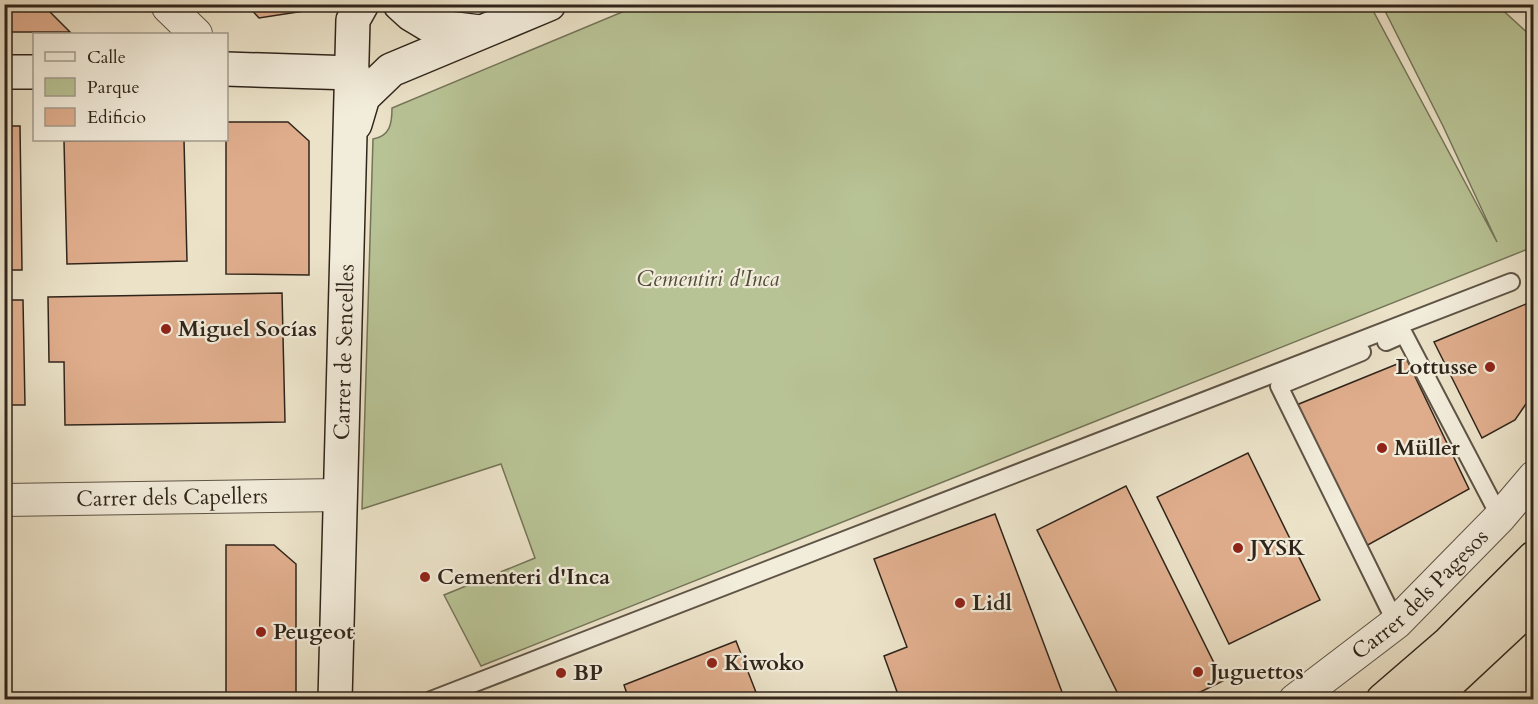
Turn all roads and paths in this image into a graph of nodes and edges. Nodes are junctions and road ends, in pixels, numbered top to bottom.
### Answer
1 (400, 4) edge
2 (549, 4) edge
3 (168, 7) dead end
4 (356, 10) edge
5 (482, 32) junction
6 (195, 33) edge
7 (228, 69) edge
8 (4, 72) edge
9 (33, 72) edge
10 (353, 73) junction
11 (351, 140) junction
12 (1511, 282) dead end
13 (1533, 477) edge
14 (340, 495) junction
15 (4, 500) edge
16 (1500, 517) junction
17 (1533, 558) edge
18 (1533, 603) edge
19 (1396, 623) junction
20 (335, 699) edge
21 (431, 699) edge
22 (1295, 699) edge
23 (1383, 699) edge
24 (1430, 699) edge

1 - 5 street
2 - 5 street
3 - 6 street
4 - 10 street, Carrer de Sencelles
5 - 11 street
7 - 10 street
8 - 9 street
10 - 11 street, Carrer de Sencelles
11 - 14 street, Carrer de Sencelles
12 - 21 lane
13 - 16 street, Carrer dels Pagesos
14 - 15 street, Carrer dels Capellers
14 - 20 street, Carrer de Sencelles
16 - 19 street, Carrer dels Pagesos
16 - 19 lane
17 - 23 highway
18 - 24 highway
19 - 22 street, Carrer dels Pagesos

